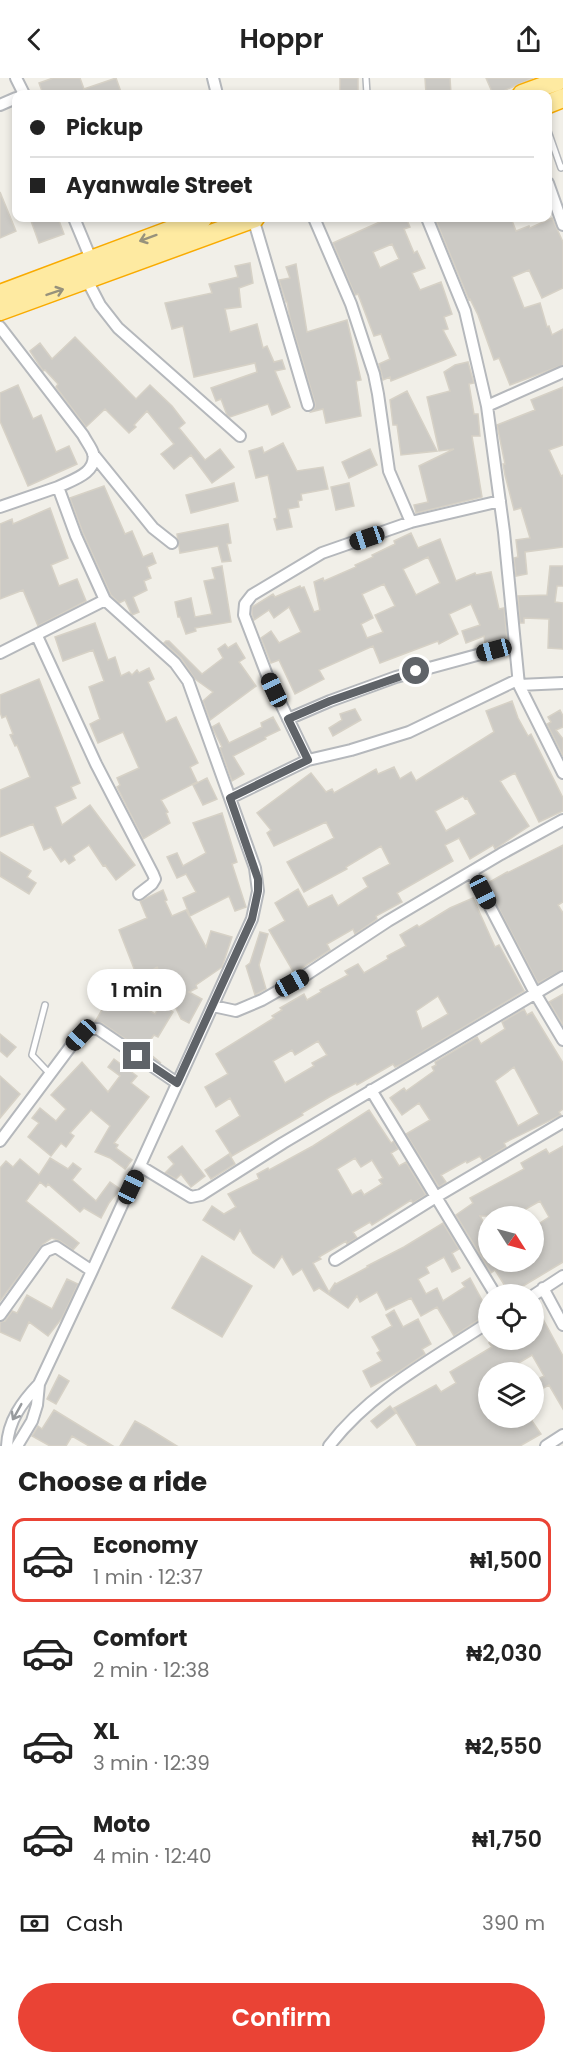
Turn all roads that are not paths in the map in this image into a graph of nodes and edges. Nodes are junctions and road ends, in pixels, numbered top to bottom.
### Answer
1 (563, 79) edge
2 (527, 88) edge
3 (552, 142) edge
4 (563, 167) edge
5 (552, 194) edge
6 (76, 222) edge
7 (192, 222) edge
8 (243, 222) edge
9 (255, 222) edge
10 (316, 222) edge
11 (429, 222) edge
12 (563, 225) edge
13 (91, 259) junction
14 (87, 280) junction
15 (1, 291) edge
16 (0, 311) edge
17 (0, 327) edge
18 (563, 372) edge
19 (308, 405) dead end
20 (488, 406) junction
21 (240, 436) dead end
22 (93, 454) junction
23 (58, 487) junction
24 (500, 501) junction
25 (0, 507) edge
26 (411, 522) junction
27 (172, 543) dead end
28 (105, 600) junction
29 (36, 636) junction
30 (514, 645) junction
31 (0, 653) edge
32 (518, 682) junction
33 (563, 683) edge
34 (288, 719) junction
35 (308, 760) junction
36 (563, 773) edge
37 (230, 798) junction
38 (563, 820) edge
39 (472, 872) junction
40 (139, 894) dead end
41 (563, 977) edge
42 (535, 993) junction
43 (45, 1005) dead end
44 (213, 1006) junction
45 (563, 1040) edge
46 (50, 1074) junction
47 (177, 1083) junction
48 (371, 1090) junction
49 (563, 1122) edge
50 (0, 1141) edge
51 (140, 1166) junction
52 (436, 1197) junction
53 (335, 1260) dead end
54 (92, 1271) junction
55 (563, 1276) edge
56 (489, 1284) edge
57 (544, 1289) edge
58 (544, 1299) edge
59 (0, 1315) edge
60 (563, 1325) edge
61 (478, 1329) edge
62 (39, 1384) junction
63 (563, 1435) edge
64 (7, 1446) edge
65 (17, 1446) edge
66 (329, 1446) edge
67 (546, 1446) edge

1 - 2 highway
3 - 4 lane
5 - 12 street
6 - 13 street
7 -> 13 highway
8 - 14 highway
9 - 19 street
10 - 26 street
11 - 20 street
13 - 15 highway
16 -> 14 highway
14 - 21 street
17 - 22 street
18 - 20 street
20 - 24 street
22 - 23 street
22 - 27 street
23 - 25 street
23 - 28 street
24 - 26 street
24 - 30 street
26 - 34 street
28 - 29 street
28 - 37 street
29 - 31 street
29 - 40 street
30 - 32 street
30 - 34 street
32 - 33 street
32 - 35 street
32 - 36 street
34 - 35 street
35 - 37 street
37 - 44 street
38 - 39 street
39 - 42 street
39 - 44 street
41 - 42 street
42 - 45 street
42 - 48 street
43 - 46 lane
44 - 47 street
46 - 47 street
46 - 50 street
47 - 51 street
48 - 51 street
48 - 52 street
49 - 52 street
51 - 54 street
52 - 53 street
52 - 56 street
54 - 59 street
54 - 62 street
55 - 57 street
58 - 60 street
61 - 66 street
62 -> 64 street
62 - 65 street
63 - 67 street

